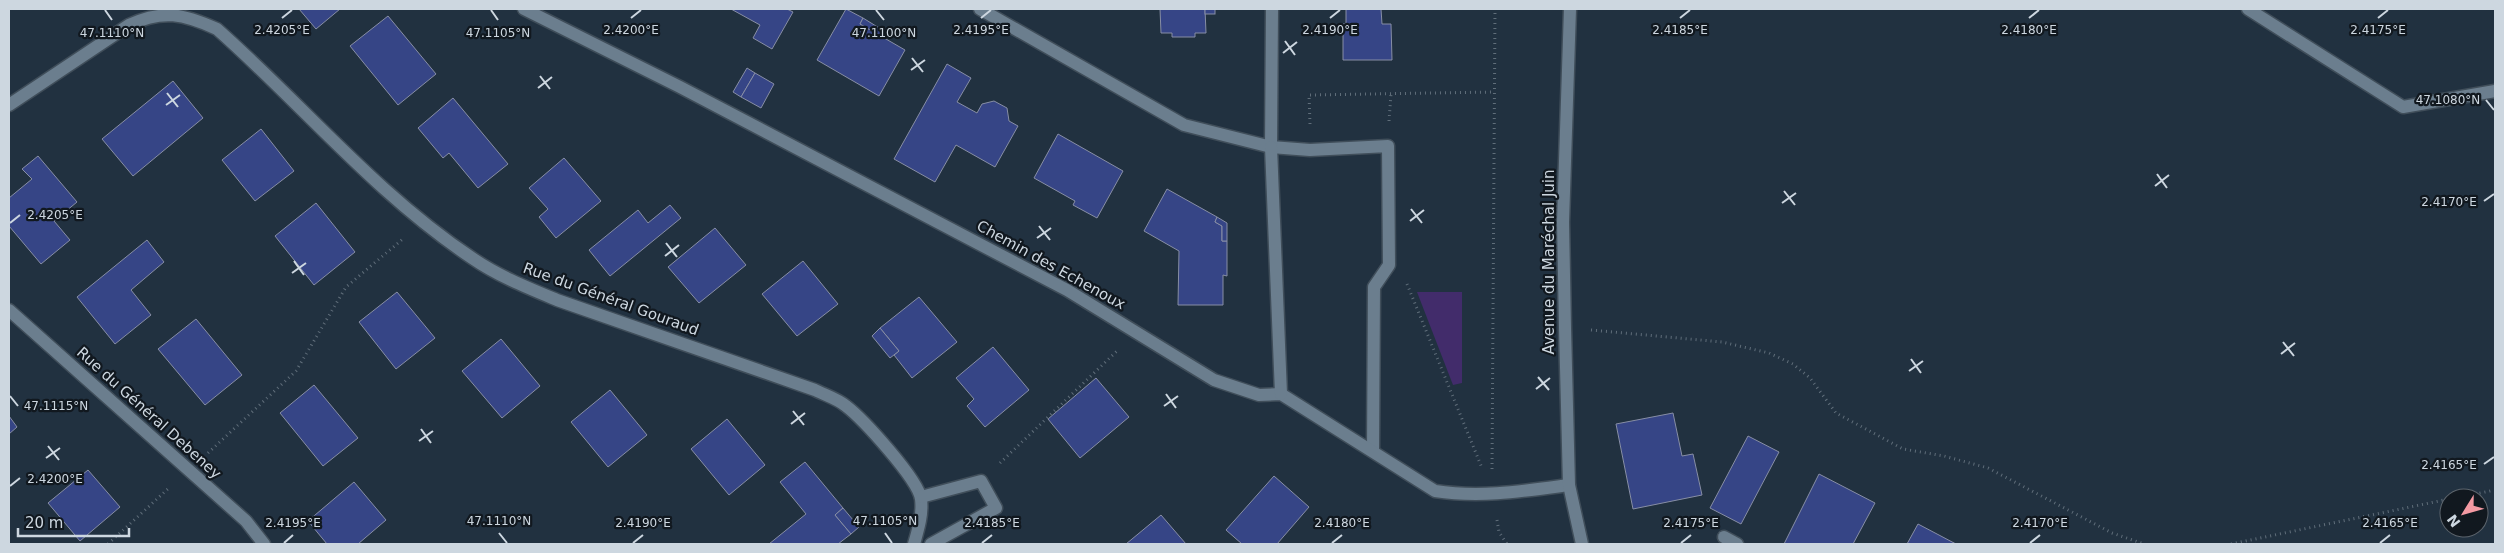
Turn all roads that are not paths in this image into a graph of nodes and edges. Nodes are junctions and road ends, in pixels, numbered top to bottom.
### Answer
1 (524, 9) edge
2 (980, 9) edge
3 (1272, 9) edge
4 (1570, 9) edge
5 (2248, 9) edge
6 (2495, 92) edge
7 (9, 105) edge
8 (1272, 147) junction
9 (9, 310) edge
10 (1281, 394) junction
11 (1373, 451) junction
12 (1569, 485) junction
13 (921, 497) junction
14 (1724, 537) dead end
15 (264, 544) edge
16 (914, 544) edge
17 (931, 544) edge
18 (1582, 544) edge
19 (1737, 544) edge

1 - 10 street, Chemin des Echenoux
2 - 8 street
3 - 8 street
4 - 12 street, Avenue du Maréchal Juin
5 - 6 street
7 - 13 street, Rue du Général Gouraud
8 - 10 street
8 - 11 street
9 - 15 street, Rue du Général Debeney
10 - 11 street
11 - 12 street
12 - 18 street, Avenue du Maréchal Juin
13 - 16 street
13 - 17 street
14 - 19 street

